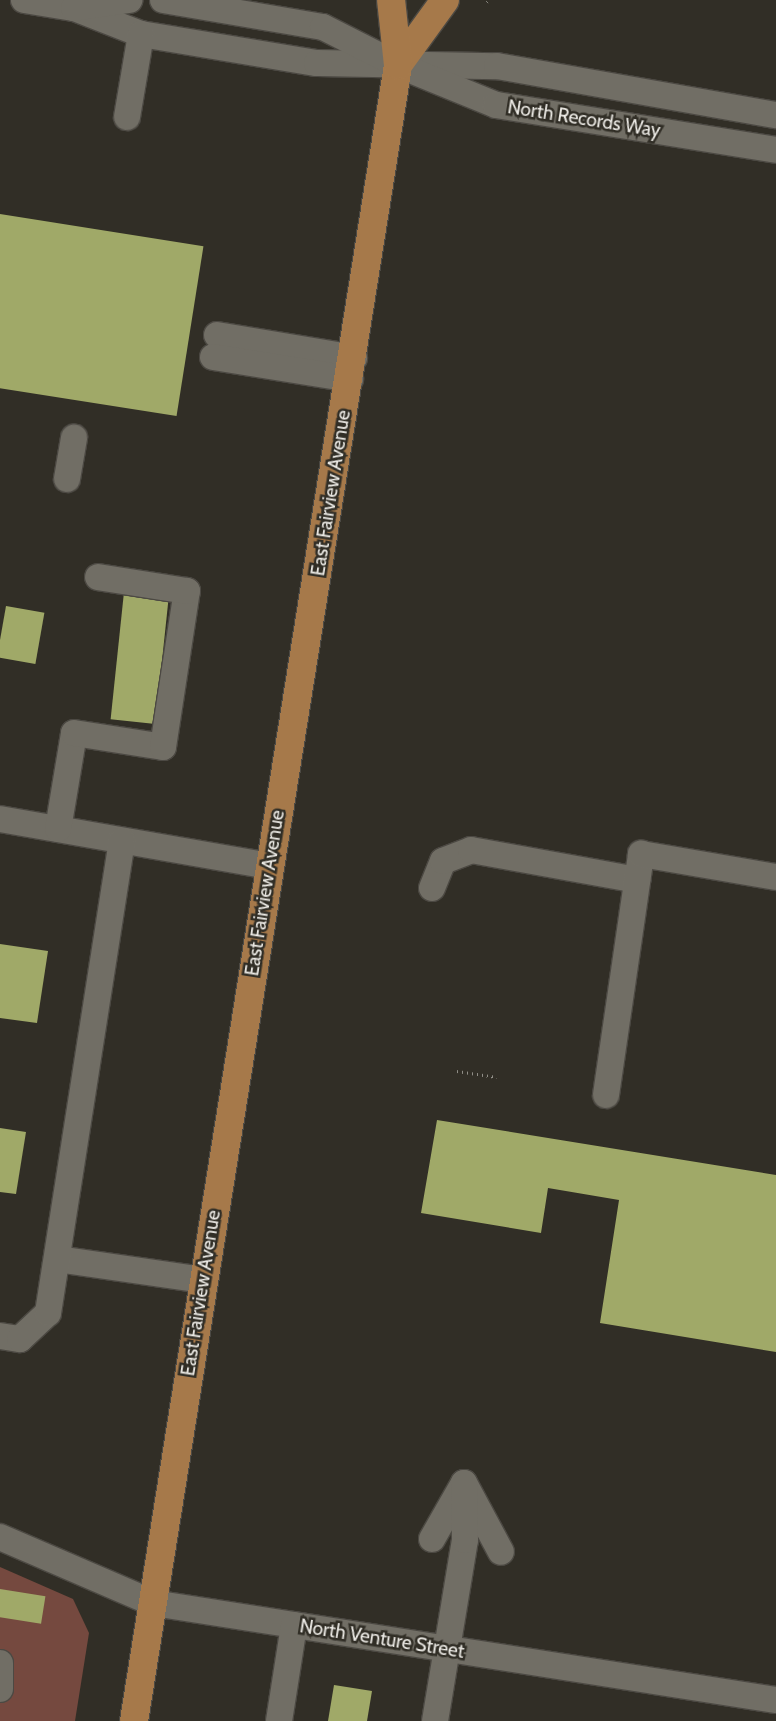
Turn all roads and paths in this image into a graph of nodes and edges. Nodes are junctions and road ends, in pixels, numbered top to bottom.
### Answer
1 (24, 0) edge
2 (129, 0) edge
3 (163, 0) edge
4 (391, 0) edge
5 (445, 0) edge
6 (74, 8) junction
7 (141, 34) junction
8 (398, 65) junction
9 (776, 115) edge
10 (128, 117) dead end
11 (776, 150) edge
12 (215, 346) dead end
13 (352, 368) junction
14 (74, 438) dead end
15 (68, 479) dead end
16 (98, 578) dead end
17 (0, 820) edge
18 (58, 829) junction
19 (122, 841) junction
20 (269, 866) junction
21 (776, 877) edge
22 (637, 880) junction
23 (432, 888) dead end
24 (457, 1071) dead end
25 (497, 1077) dead end
26 (606, 1095) dead end
27 (57, 1258) junction
28 (203, 1280) junction
29 (0, 1336) edge
30 (464, 1483) junction
31 (0, 1537) edge
32 (432, 1539) dead end
33 (501, 1552) dead end
34 (152, 1603) junction
35 (294, 1625) junction
36 (448, 1649) junction
37 (0, 1663) edge
38 (0, 1689) edge
39 (776, 1700) edge
40 (134, 1721) edge
41 (279, 1721) edge
42 (435, 1721) edge

1 - 6 street, North Records Way
2 - 6 street, North Records Way
3 - 8 street, North Records Way
4 - 8 main road, East Fairview Avenue
5 - 8 main road, East Fairview Avenue
6 - 7 street, North Records Way
7 - 8 street, North Records Way
7 - 10 street
8 - 9 street, North Records Way
8 - 11 street, North Records Way
8 - 13 main road, East Fairview Avenue
12 - 13 street
13 - 20 main road, East Fairview Avenue
14 - 15 street
16 - 18 street
17 - 18 street
18 - 19 street
19 - 20 street
19 - 27 street
20 - 28 main road, East Fairview Avenue
21 - 22 street
22 - 23 street
22 - 26 street
24 - 25 path
27 - 28 street
27 - 29 street
28 - 34 main road, East Fairview Avenue
30 - 32 street
30 - 33 street
30 - 36 street
31 - 34 street, North Venture Street
34 - 35 street, North Venture Street
34 - 40 main road, East Fairview Avenue
35 - 36 street, North Venture Street
35 - 41 street
36 - 39 street, North Venture Street
36 - 42 street
37 - 38 street

